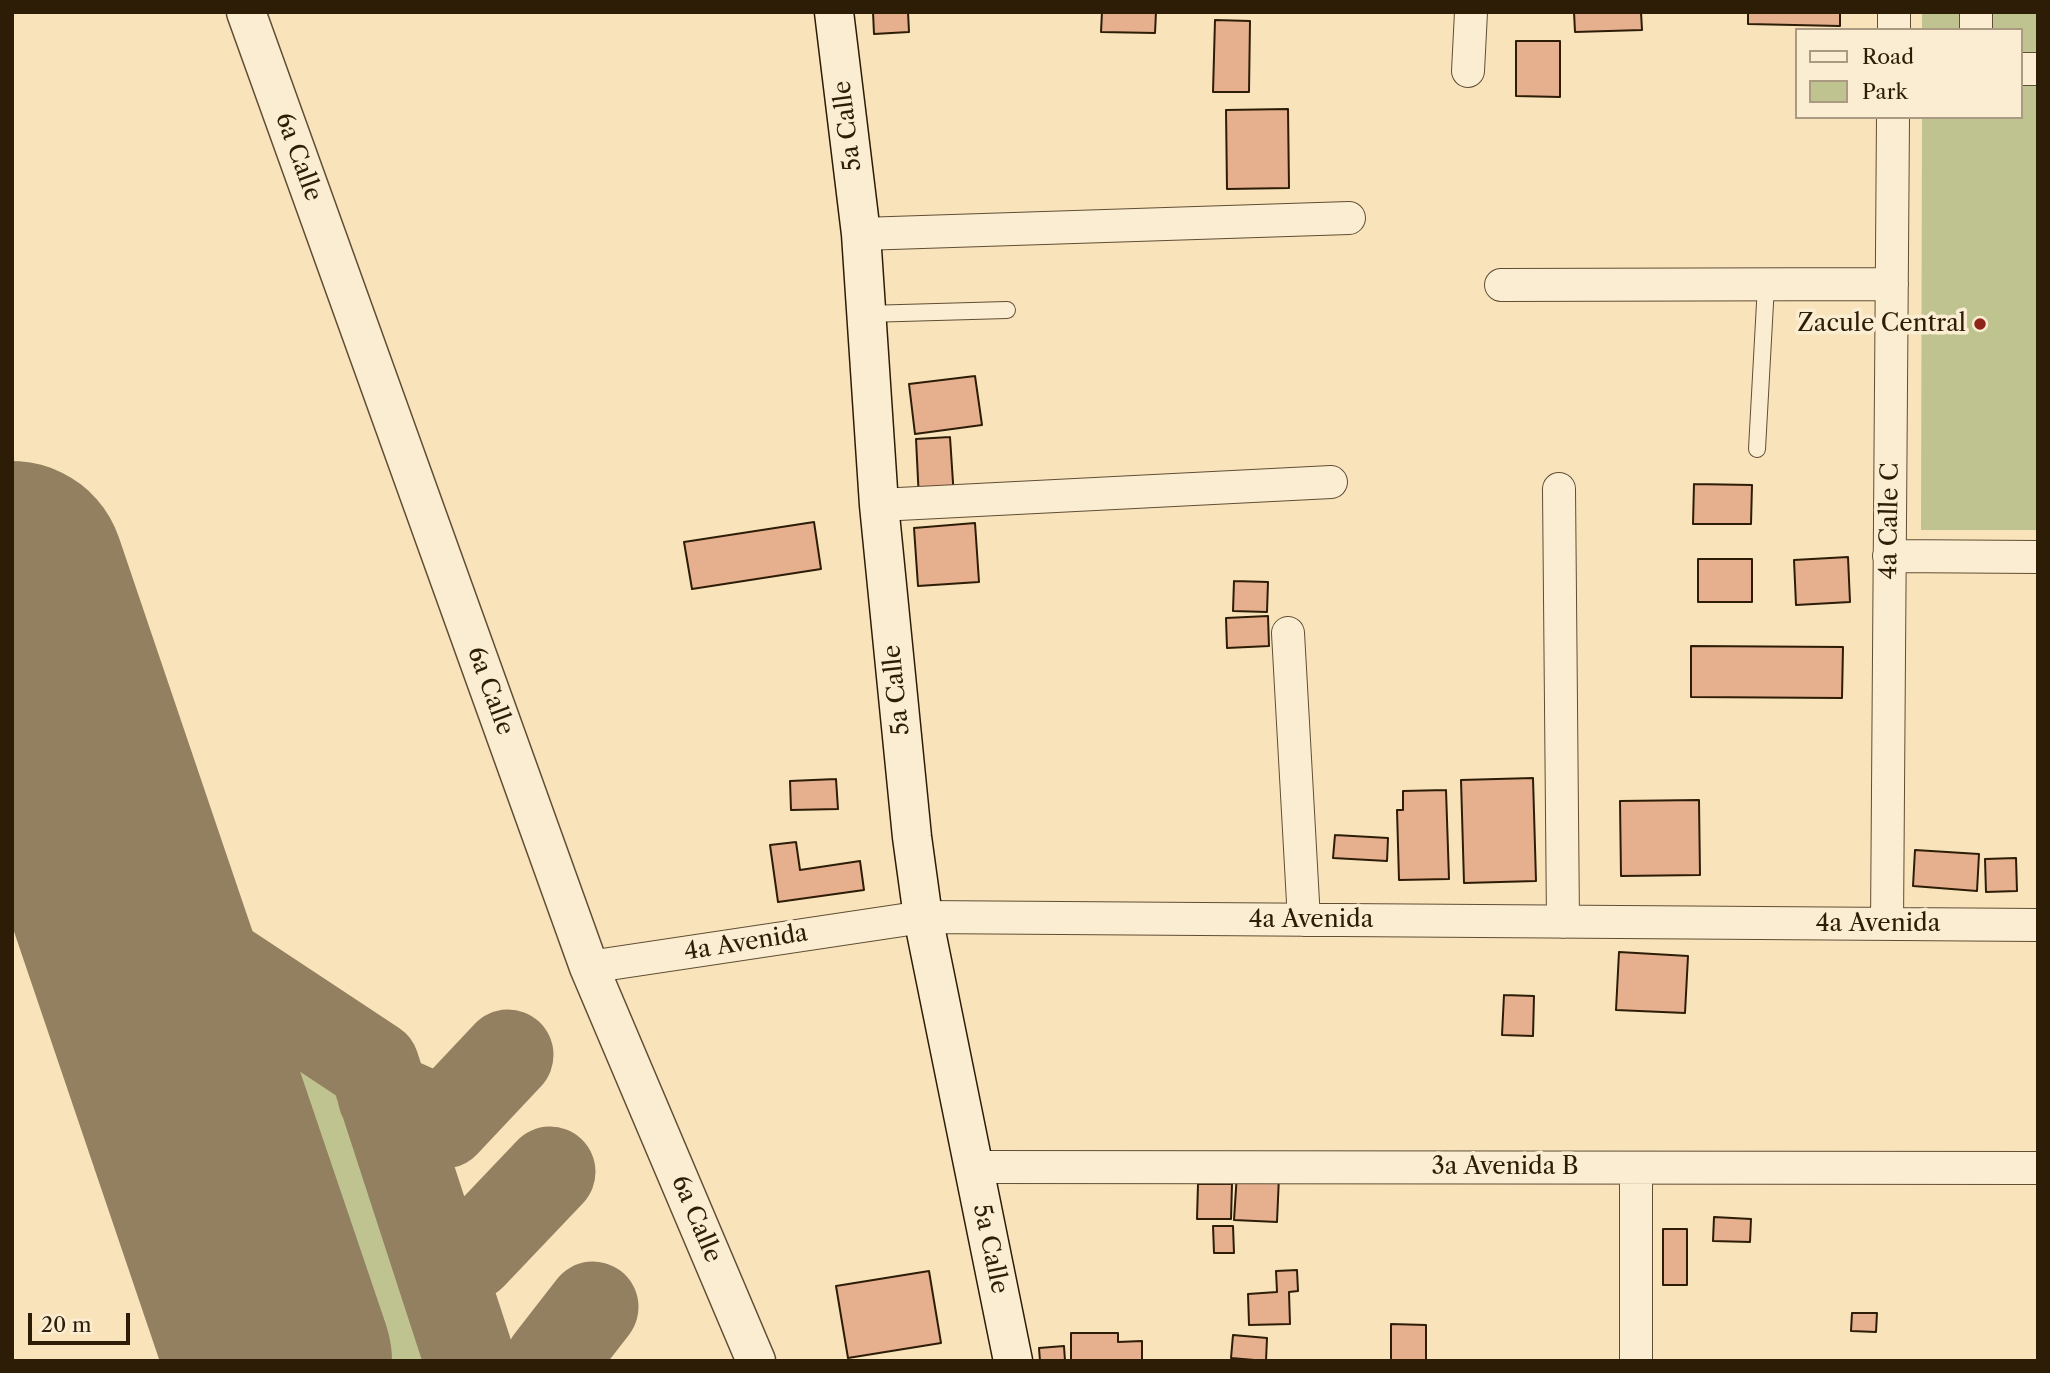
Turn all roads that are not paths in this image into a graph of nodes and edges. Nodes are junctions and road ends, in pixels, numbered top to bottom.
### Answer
1 (246, 12) edge
2 (834, 12) edge
3 (1471, 12) edge
4 (1468, 71) dead end
5 (1892, 119) edge
6 (1349, 218) dead end
7 (860, 234) junction
8 (1892, 284) junction
9 (1501, 285) dead end
10 (1766, 285) junction
11 (1007, 310) dead end
12 (866, 314) junction
13 (1757, 449) dead end
14 (1331, 482) dead end
15 (1559, 489) dead end
16 (879, 505) junction
17 (1889, 556) junction
18 (2038, 557) edge
19 (1288, 633) dead end
20 (923, 917) junction
21 (1304, 920) junction
22 (1563, 922) junction
23 (1887, 924) junction
24 (2038, 925) edge
25 (589, 967) junction
26 (973, 1167) junction
27 (1636, 1168) junction
28 (2038, 1168) edge
29 (756, 1361) edge
30 (1013, 1361) edge
31 (1636, 1361) edge

1 - 25 street, 6a Calle
2 - 7 street, 5a Calle
3 - 4 street
5 - 8 street, 4a Calle C
6 - 7 street
7 - 12 street, 5a Calle
8 - 10 street
8 - 17 street, 4a Calle C
9 - 10 street
10 - 13 lane
11 - 12 lane
12 - 16 street, 5a Calle
14 - 16 street
15 - 22 street
16 - 20 street, 5a Calle
17 - 18 street
17 - 23 street, 4a Calle C
19 - 21 street
20 - 21 street, 4a Avenida
20 - 25 street, 4a Avenida
20 - 26 street, 5a Calle
21 - 22 street, 4a Avenida
22 - 23 street, 4a Avenida
23 - 24 street, 4a Avenida
25 - 29 street, 6a Calle
26 - 27 street, 3a Avenida B
26 - 30 street, 5a Calle
27 - 28 street, 3a Avenida B
27 - 31 street

